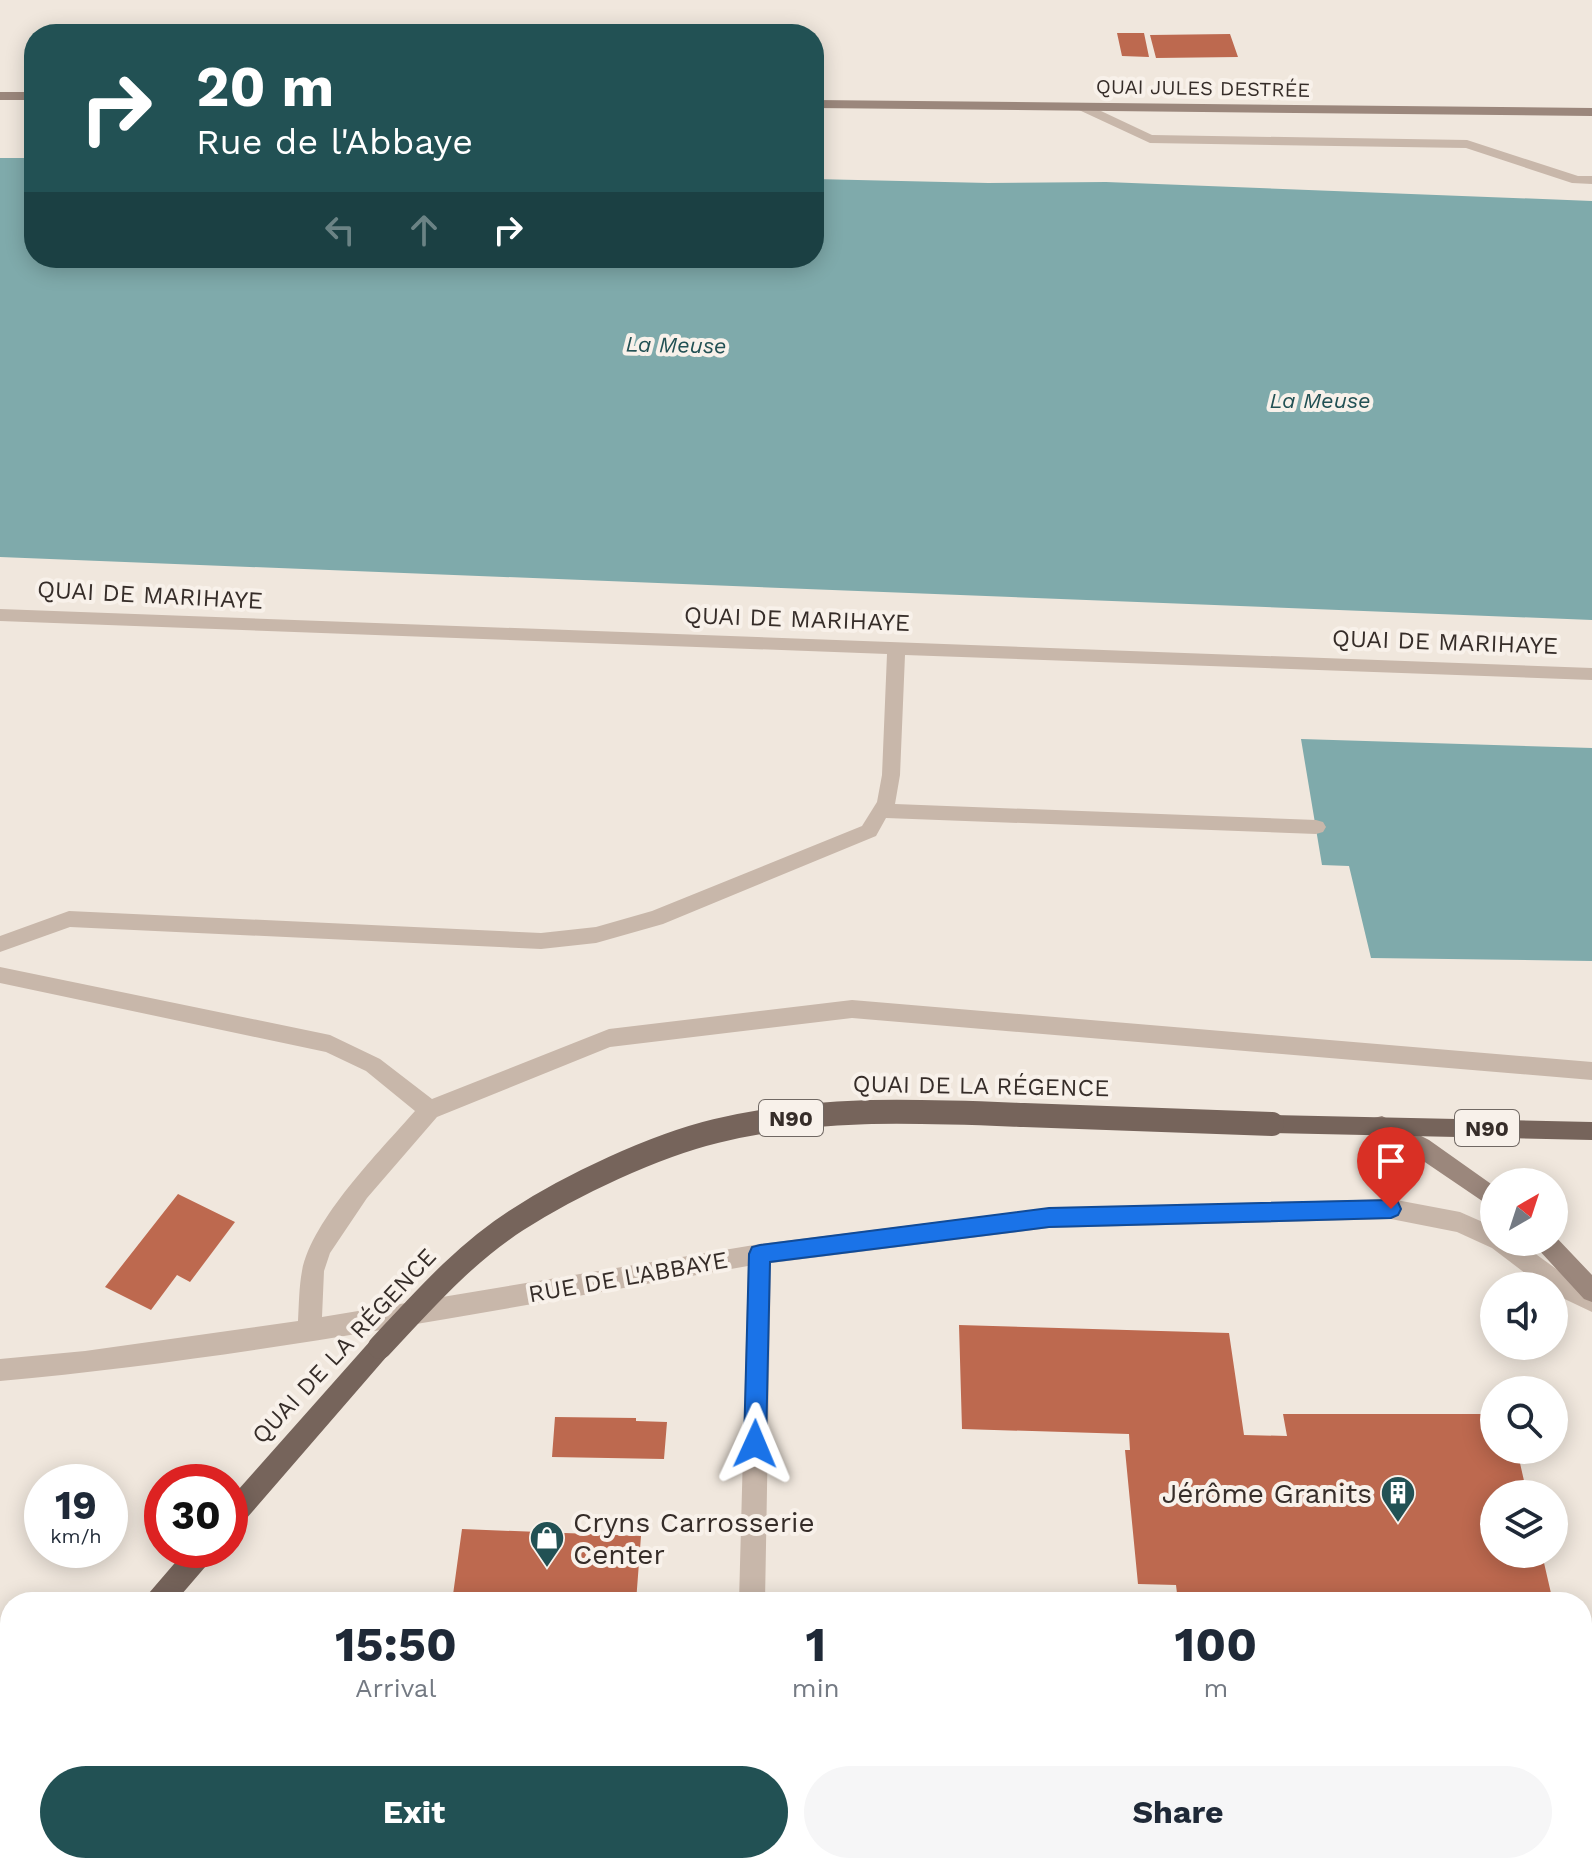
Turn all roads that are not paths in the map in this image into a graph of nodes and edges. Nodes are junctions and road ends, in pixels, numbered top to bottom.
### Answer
1 (0, 96) edge
2 (24, 96) edge
3 (824, 104) edge
4 (1084, 107) junction
5 (1592, 112) edge
6 (1592, 180) edge
7 (0, 615) edge
8 (896, 648) junction
9 (1592, 674) edge
10 (881, 811) junction
11 (1316, 827) dead end
12 (0, 944) edge
13 (0, 975) edge
14 (1592, 1071) edge
15 (429, 1110) junction
16 (1382, 1125) junction
17 (1592, 1131) edge
18 (1480, 1189) edge
19 (1480, 1231) edge
20 (760, 1254) junction
21 (1520, 1256) edge
22 (1559, 1256) edge
23 (1592, 1291) edge
24 (1592, 1301) edge
25 (309, 1330) junction
26 (0, 1370) edge
27 (248, 1497) edge
28 (187, 1568) edge
29 (167, 1592) edge
30 (752, 1592) edge

1 - 2 main road
3 - 4 main road, QUAI JULES DESTRÉE
4 - 5 main road, QUAI JULES DESTRÉE
4 - 6 street
7 - 8 street, QUAI DE MARIHAYE
8 - 9 street, QUAI DE MARIHAYE
8 - 10 street
10 - 11 street
10 - 12 street
13 - 15 street
14 - 15 street
15 - 25 street
16 - 17 main road, QUAI DE LA RÉGENCE / N90
16 - 18 main road
16 - 27 main road, QUAI DE LA RÉGENCE / N90, bridge
19 - 20 street, RUE DE L'ABBAYE
20 - 25 street, RUE DE L'ABBAYE
20 - 30 street
21 - 24 street
22 - 23 main road
25 - 26 street, RUE DE L'ABBAYE
28 - 29 main road

